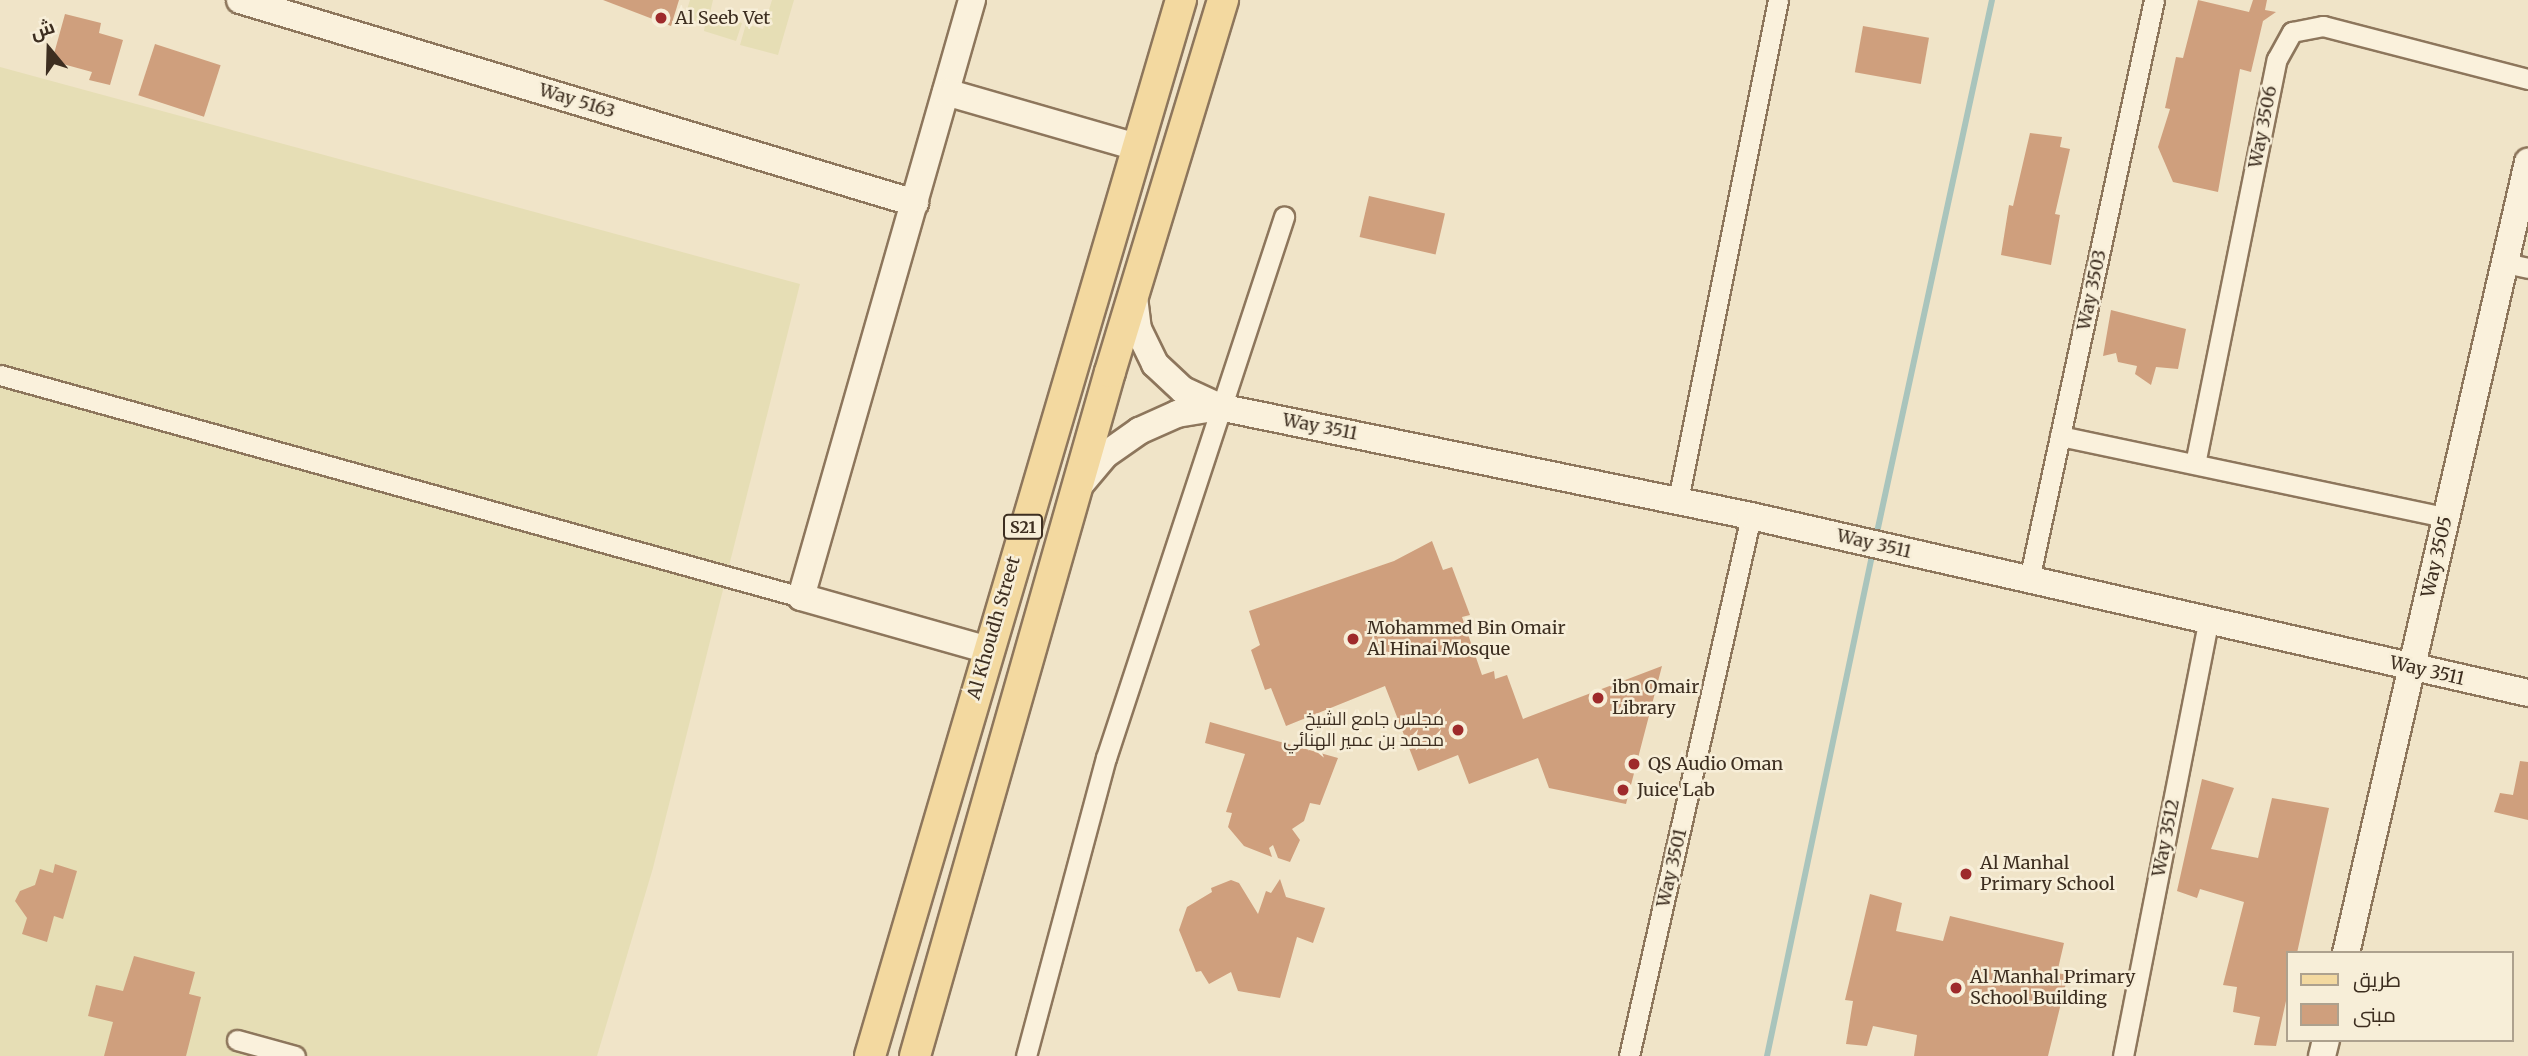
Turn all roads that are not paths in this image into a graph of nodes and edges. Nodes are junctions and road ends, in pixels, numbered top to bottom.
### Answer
1 (240, 0) edge
2 (972, 0) edge
3 (1181, 0) edge
4 (1223, 0) edge
5 (1778, 0) edge
6 (2154, 0) edge
7 (2528, 79) edge
8 (946, 92) junction
9 (1138, 148) junction
10 (2528, 162) edge
11 (915, 203) junction
12 (1284, 217) dead end
13 (2516, 265) edge
14 (1133, 291) junction
15 (0, 376) edge
16 (1219, 407) junction
17 (2060, 436) junction
18 (2195, 464) junction
19 (1078, 487) junction
20 (1678, 500) junction
21 (1751, 516) junction
22 (2446, 517) junction
23 (2029, 580) junction
24 (801, 597) junction
25 (2208, 621) junction
26 (988, 650) junction
27 (2412, 667) junction
28 (2528, 693) edge
29 (2346, 951) edge
30 (237, 1040) dead end
31 (2127, 1055) edge
32 (295, 1056) edge
33 (870, 1056) edge
34 (915, 1056) edge
35 (1026, 1056) edge
36 (1629, 1056) edge

1 - 11 street, Way 5163
2 - 8 street
3 - 9 main road, Al Khoudh Street / S21
4 - 14 main road, S21
5 - 20 street
6 - 17 street, Way 3503
7 - 18 street, Way 3506
8 - 9 street
8 - 11 street
9 - 26 main road, Al Khoudh Street / S21
10 - 13 street, Way 3505
11 - 24 street
12 - 16 street
13 - 22 street, Way 3505
14 - 16 street
14 - 19 main road, S21
15 - 24 street
16 - 19 street
16 - 20 street, Way 3511
16 - 35 street
17 - 18 street
17 - 23 street, Way 3503
18 - 22 street
19 - 34 main road, S21
20 - 21 street, Way 3511
21 - 23 street, Way 3511
21 - 36 street, Way 3501
22 - 27 street, Way 3505
23 - 25 street, Way 3511
24 - 26 street
25 - 27 street, Way 3511
25 - 31 street, Way 3512
26 - 33 main road, Al Khoudh Street / S21
27 - 28 street, Way 3511
27 - 29 street, Way 3505
30 - 32 street

